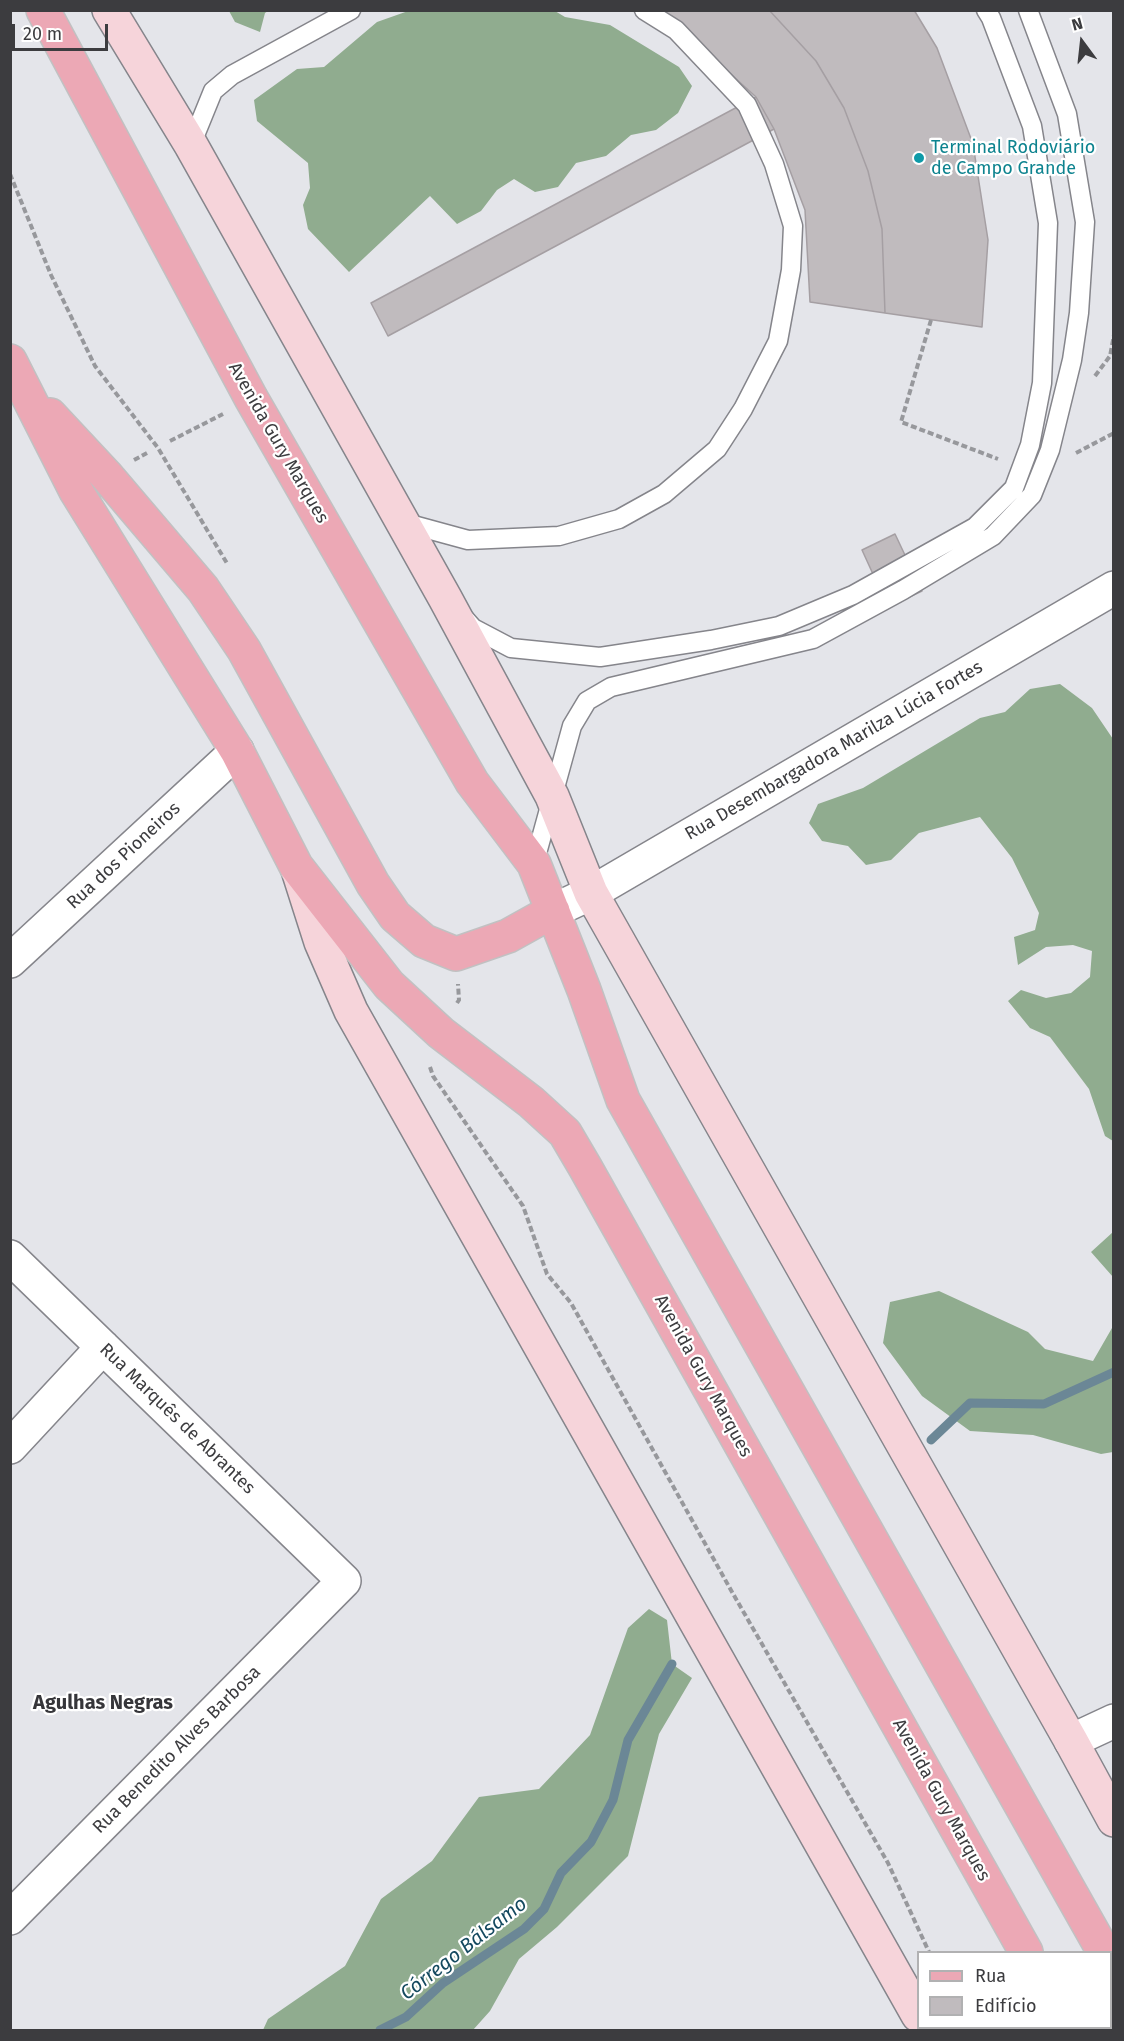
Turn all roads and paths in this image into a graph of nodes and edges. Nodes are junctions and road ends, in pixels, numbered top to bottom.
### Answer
1 (43, 10) edge
2 (109, 10) edge
3 (351, 10) edge
4 (644, 10) edge
5 (986, 10) edge
6 (1028, 10) edge
7 (191, 145) junction
8 (931, 320) dead end
9 (15, 383) edge
10 (229, 411) dead end
11 (1113, 433) edge
12 (170, 441) dead end
13 (1021, 468) junction
14 (1040, 475) junction
15 (401, 522) junction
16 (1113, 588) edge
17 (445, 598) junction
18 (237, 751) junction
19 (552, 796) junction
20 (534, 864) junction
21 (296, 866) junction
22 (591, 893) junction
23 (553, 912) junction
24 (456, 954) junction
25 (10, 961) edge
26 (441, 1033) junction
27 (10, 1257) edge
28 (104, 1347) junction
29 (10, 1447) edge
30 (344, 1581) joint
31 (1113, 1721) edge
32 (1071, 1741) junction
33 (1110, 1804) edge
34 (10, 1918) edge
35 (927, 1951) edge
36 (1025, 1951) edge
37 (1103, 1951) edge
38 (917, 2013) edge

1 - 20 main road, Avenida Gury Marques
2 - 7 main road
3 - 7 lane
4 - 15 lane
5 - 13 lane
6 - 14 lane
7 - 15 main road
8 - 13 path
9 - 18 main road, Avenida Gury Marques
9 - 24 main road
10 - 12 path
11 - 14 path
13 - 17 lane
14 - 19 lane
15 - 17 main road
16 - 22 street, Rua Desembargadora Marilza Lúcia Fortes
17 - 19 main road
18 - 21 main road, Avenida Gury Marques
18 - 25 street, Rua dos Pioneiros
19 - 20 lane
19 - 22 main road
20 - 23 main road, Avenida Gury Marques
21 - 26 main road, Avenida Gury Marques
21 - 38 main road, Avenida Gury Marques
22 - 23 street, Rua Desembargadora Marilza Lúcia Fortes
22 - 32 main road
23 - 24 main road
23 - 37 main road, Avenida Gury Marques
24 - 26 path
26 - 35 path
26 - 36 main road, Avenida Gury Marques
27 - 28 street, Rua Marquês de Abrantes
28 - 29 street
28 - 30 street, Rua Marquês de Abrantes
30 - 34 street, Rua Benedito Alves Barbosa
31 - 32 street
32 - 33 main road

